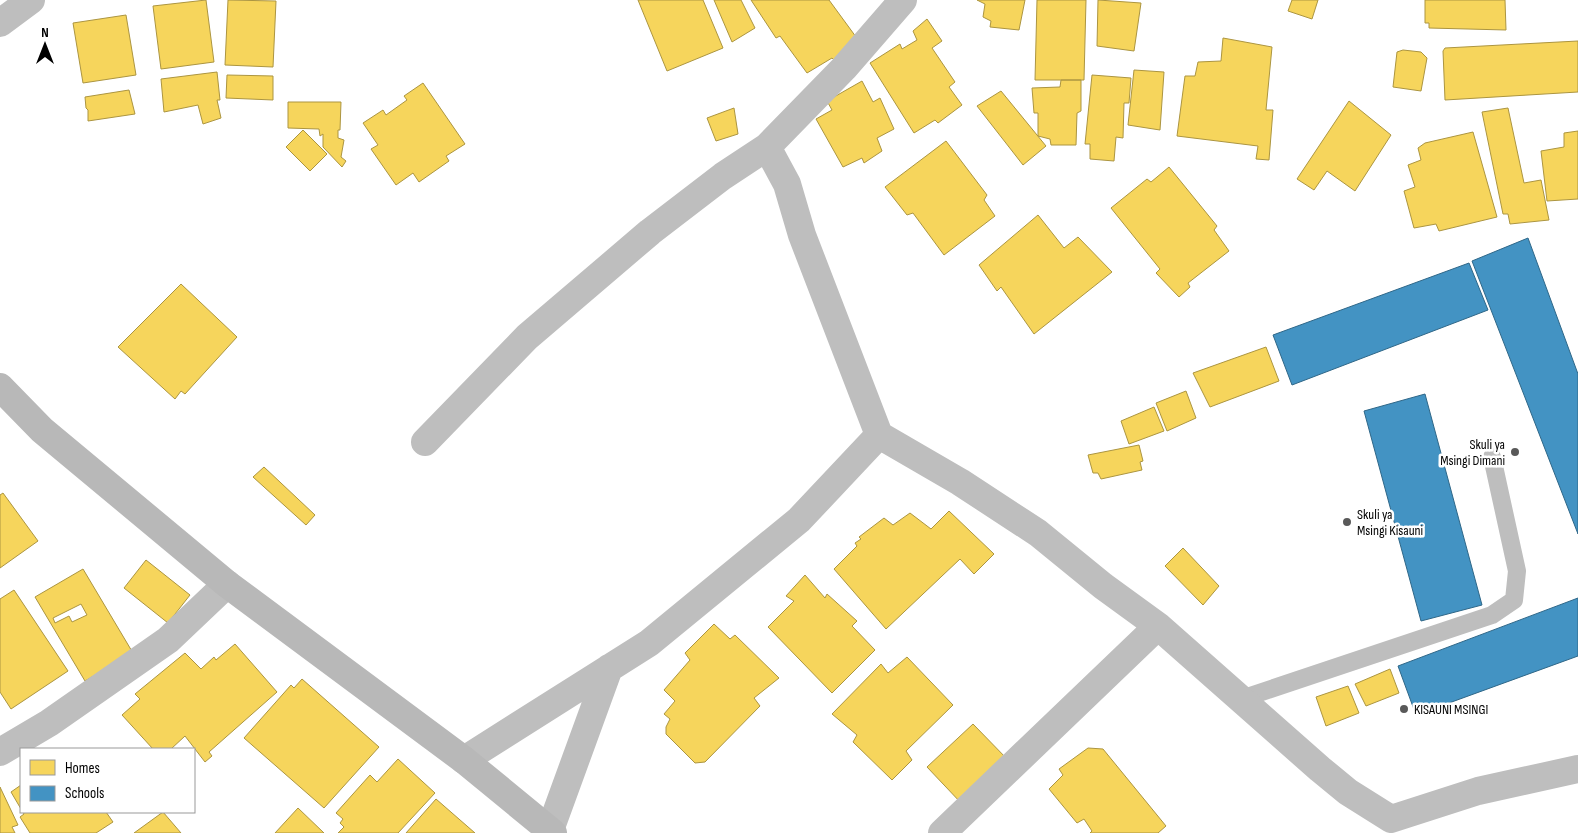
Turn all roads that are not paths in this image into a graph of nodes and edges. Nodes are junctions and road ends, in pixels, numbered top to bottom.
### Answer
1 (31, 0) edge
2 (903, 0) edge
3 (0, 24) edge
4 (767, 146) junction
5 (0, 387) edge
6 (879, 435) junction
7 (425, 442) dead end
8 (1492, 457) dead end
9 (227, 584) junction
10 (1158, 626) junction
11 (609, 668) junction
12 (1241, 699) junction
13 (0, 752) edge
14 (464, 760) junction
15 (1578, 769) edge
16 (1402, 826) edge
17 (552, 832) edge
18 (942, 833) edge

1 - 3 street
2 - 4 street
4 - 6 street
4 - 7 street
5 - 9 main road
6 - 10 street
6 - 11 street
8 - 12 lane
9 - 13 street
9 - 14 main road
10 - 12 street
10 - 18 street
11 - 14 street
11 - 17 street
12 - 16 street
14 - 17 main road
15 - 16 street

